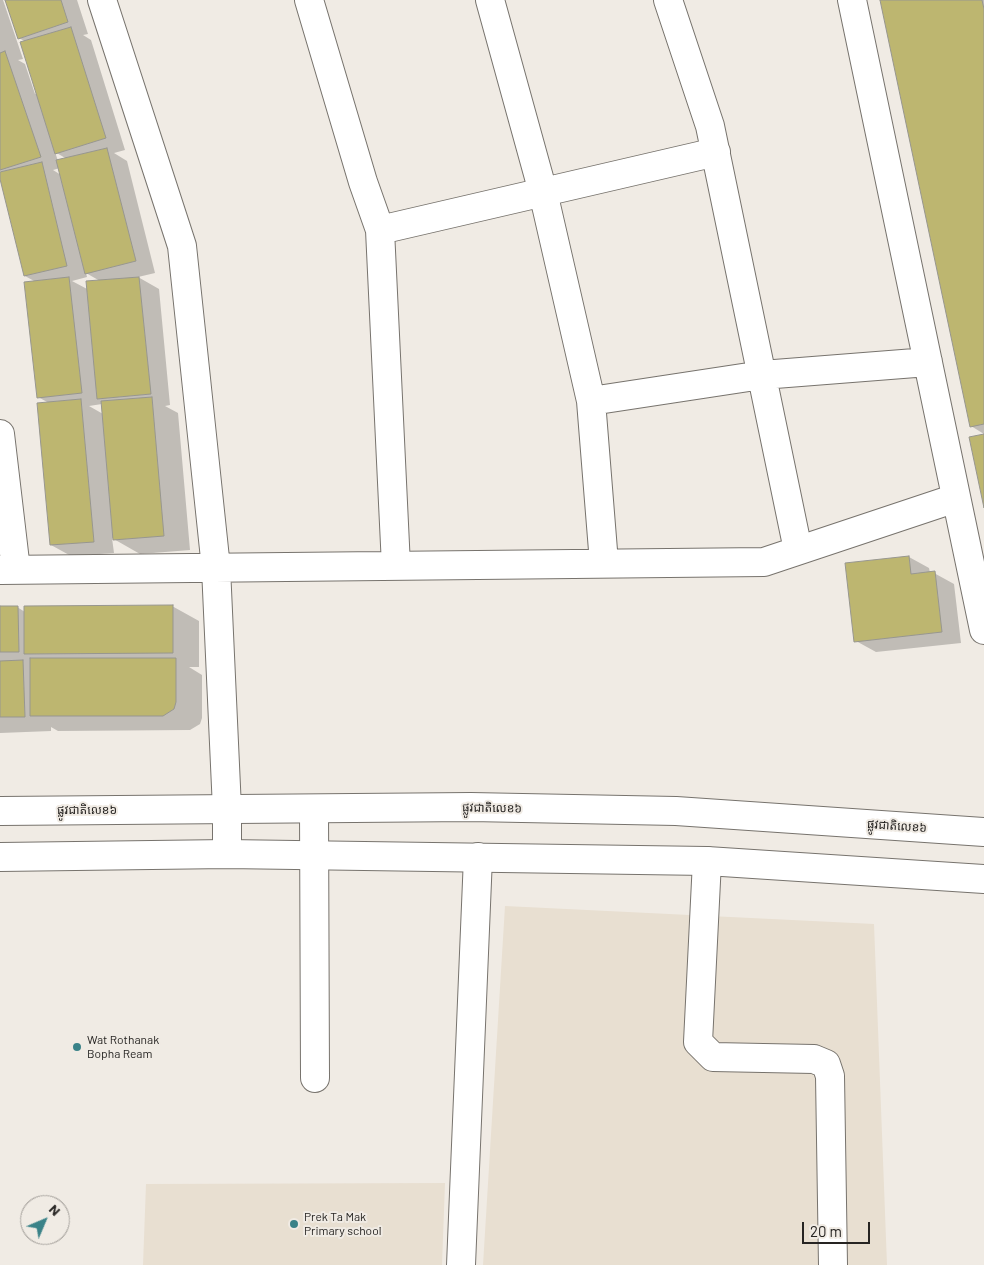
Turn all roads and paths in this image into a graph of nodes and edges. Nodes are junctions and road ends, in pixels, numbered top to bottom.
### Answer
1 (102, 0) edge
2 (309, 0) edge
3 (490, 0) edge
4 (668, 0) edge
5 (852, 0) edge
6 (716, 152) junction
7 (543, 192) junction
8 (380, 230) junction
9 (928, 362) junction
10 (762, 375) junction
11 (591, 401) junction
12 (0, 434) edge
13 (956, 498) junction
14 (798, 550) junction
15 (604, 563) junction
16 (396, 566) junction
17 (216, 568) junction
18 (8, 570) edge
19 (984, 630) edge
20 (314, 808) junction
21 (227, 809) junction
22 (0, 811) edge
23 (984, 832) edge
24 (227, 854) junction
25 (0, 856) edge
26 (315, 856) junction
27 (478, 857) junction
28 (707, 861) junction
29 (984, 880) edge
30 (315, 1078) dead end
31 (461, 1265) edge
32 (833, 1265) edge

1 - 17 main road
2 - 8 main road
3 - 7 main road
4 - 6 main road
5 - 9 main road
6 - 7 main road
6 - 10 main road
7 - 8 main road
7 - 11 main road
8 - 16 main road
9 - 10 main road
9 - 13 main road
10 - 11 main road
10 - 14 main road
11 - 15 main road
12 - 18 main road
13 - 14 main road
13 - 19 main road
14 - 15 main road
15 - 16 main road
16 - 17 main road
17 - 18 main road
17 - 21 main road
20 - 21 main road, ផ្លូវជាតិលេខ៦
20 - 23 main road, ផ្លូវជាតិលេខ៦
20 - 26 main road
21 - 22 main road, ផ្លូវជាតិលេខ៦
21 - 24 main road
24 - 25 main road
24 - 26 main road
26 - 27 main road
26 - 30 main road
27 - 28 main road
27 - 31 main road
28 - 29 main road
28 - 32 main road

